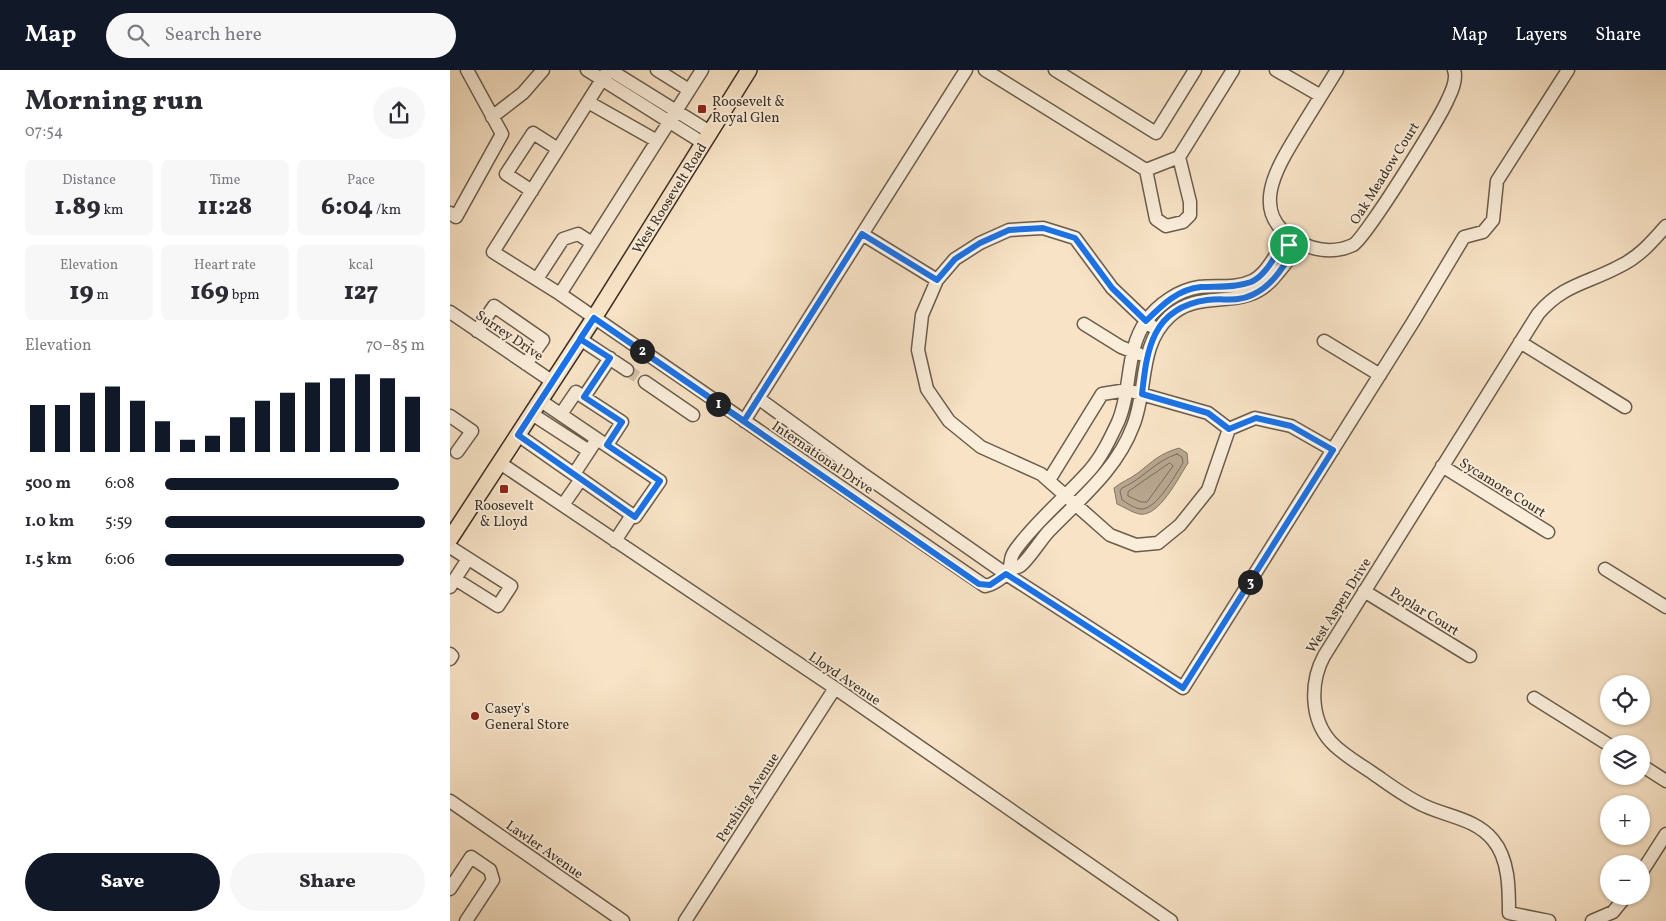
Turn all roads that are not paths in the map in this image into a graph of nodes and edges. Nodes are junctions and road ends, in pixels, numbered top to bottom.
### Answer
1 (467, 70) edge
2 (543, 70) edge
3 (587, 70) edge
4 (657, 70) edge
5 (702, 70) edge
6 (749, 70) edge
7 (966, 70) edge
8 (985, 70) edge
9 (1055, 70) edge
10 (1195, 70) edge
11 (1233, 70) edge
12 (1276, 70) edge
13 (1337, 70) edge
14 (1454, 70) edge
15 (1568, 70) edge
16 (607, 73) edge
17 (689, 90) junction
18 (1321, 96) junction
19 (588, 102) junction
20 (677, 111) junction
21 (492, 117) junction
22 (669, 122) junction
23 (707, 137) junction
24 (657, 141) junction
25 (558, 149) junction
26 (1179, 157) junction
27 (1146, 170) junction
28 (532, 191) junction
29 (453, 215) edge
30 (1666, 226) edge
31 (862, 234) junction
32 (1290, 241) junction
33 (592, 242) junction
34 (537, 280) junction
35 (937, 280) junction
36 (560, 294) junction
37 (450, 312) edge
38 (594, 318) junction
39 (1146, 321) junction
40 (1084, 324) dead end
41 (1156, 330) junction
42 (477, 331) junction
43 (580, 339) junction
44 (1324, 341) dead end
45 (1520, 342) junction
46 (1133, 352) junction
47 (1146, 356) junction
48 (610, 358) junction
49 (526, 364) junction
50 (627, 370) tunnel mouth
51 (1380, 375) junction
52 (553, 382) junction
53 (645, 382) tunnel mouth
54 (1127, 390) junction
55 (1142, 394) junction
56 (584, 397) junction
57 (758, 398) junction
58 (541, 400) junction
59 (1625, 407) dead end
60 (532, 414) junction
61 (561, 414) junction
62 (693, 415) dead end
63 (450, 416) edge
64 (744, 421) junction
65 (1229, 429) junction
66 (518, 435) junction
67 (602, 442) junction
68 (1333, 450) junction
69 (589, 451) junction
70 (452, 454) edge
71 (500, 463) junction
72 (1442, 466) junction
73 (577, 477) junction
74 (1048, 480) junction
75 (1064, 496) junction
76 (1075, 504) junction
77 (562, 505) junction
78 (632, 514) junction
79 (1548, 532) dead end
80 (450, 539) edge
81 (615, 540) junction
82 (450, 547) edge
83 (468, 559) junction
84 (1606, 569) dead end
85 (1008, 571) junction
86 (453, 583) edge
87 (1364, 591) junction
88 (1666, 607) edge
89 (450, 654) edge
90 (1470, 656) dead end
91 (450, 660) edge
92 (835, 688) junction
93 (1534, 698) dead end
94 (1600, 739) edge
95 (1650, 770) edge
96 (1666, 780) edge
97 (450, 801) edge
98 (1666, 834) edge
99 (1650, 859) edge
100 (450, 889) edge
101 (1619, 905) edge
102 (1507, 917) edge
103 (466, 921) edge
104 (623, 921) edge
105 (685, 921) edge
106 (1171, 921) edge
107 (1549, 921) edge
108 (1592, 921) edge

1 - 21 street
2 - 21 street
3 - 16 street
4 - 17 street
5 - 17 street
6 - 23 main road, West Roosevelt Road
7 - 31 street
8 - 27 street
9 - 10 street
11 - 26 street
12 - 18 street
13 - 18 street, Oak Meadow Court
14 - 32 street, Oak Meadow Court
15 - 51 street
16 - 19 street
16 - 20 street
16 - 22 street
17 - 20 street
18 - 32 street, Oak Meadow Court
19 - 24 street
19 - 25 street
20 - 22 street
20 - 23 street
21 - 29 street
22 - 23 street
22 - 24 street
23 - 38 main road, West Roosevelt Road
24 - 33 street
25 - 28 street
25 - 28 street
26 - 27 street
26 - 27 street
28 - 34 street, International Drive
30 - 45 street, West Aspen Drive
31 - 35 street
31 - 57 street
32 - 39 street
32 - 41 street, International Drive
33 - 34 street
33 - 36 street
34 - 36 street, International Drive
35 - 39 street
35 - 74 street
36 - 38 street, International Drive
37 - 42 street, Surrey Drive
38 - 43 main road, West Roosevelt Road
38 - 64 street, International Drive
39 - 41 street
39 - 46 street
40 - 46 street
41 - 47 street, International Drive
42 - 49 street, Surrey Drive
42 - 49 street
43 - 48 street
43 - 52 main road, West Roosevelt Road
44 - 51 street
45 - 59 street
45 - 72 street, West Aspen Drive
46 - 47 street
46 - 54 street
47 - 55 street, International Drive
48 - 50 street
48 - 56 street
49 - 52 street, Surrey Drive
51 - 68 street
52 - 58 main road, West Roosevelt Road
53 - 62 street
54 - 55 street
54 - 74 street
54 - 75 street
55 - 65 street
55 - 76 street, International Drive
56 - 61 street
56 - 67 street
57 - 64 street
57 - 85 street
58 - 60 main road, West Roosevelt Road
58 - 61 street
60 - 66 main road, West Roosevelt Road
60 - 69 street
61 - 67 street
63 - 70 street
64 - 85 street, International Drive
65 - 68 street
65 - 76 street
66 - 71 main road, West Roosevelt Road
66 - 73 street
67 - 69 street
67 - 78 street
68 - 85 street
69 - 73 street
71 - 77 street, Lloyd Avenue
71 - 80 main road, West Roosevelt Road
72 - 79 street, Sycamore Court
72 - 87 street, West Aspen Drive
73 - 77 street
73 - 78 street
74 - 75 street
75 - 76 street
75 - 85 street
76 - 85 street, International Drive
77 - 81 street, Lloyd Avenue
78 - 81 street
81 - 92 street, Lloyd Avenue
82 - 83 street
83 - 86 street
83 - 86 street
84 - 88 street
87 - 90 street, Poplar Court
87 - 102 street, West Aspen Drive
89 - 91 street
92 - 105 street, Pershing Avenue
92 - 106 street, Lloyd Avenue
93 - 94 street
95 - 96 street
97 - 104 street, Lawler Avenue
98 - 99 street
100 - 103 street
101 - 108 street
102 - 107 street

